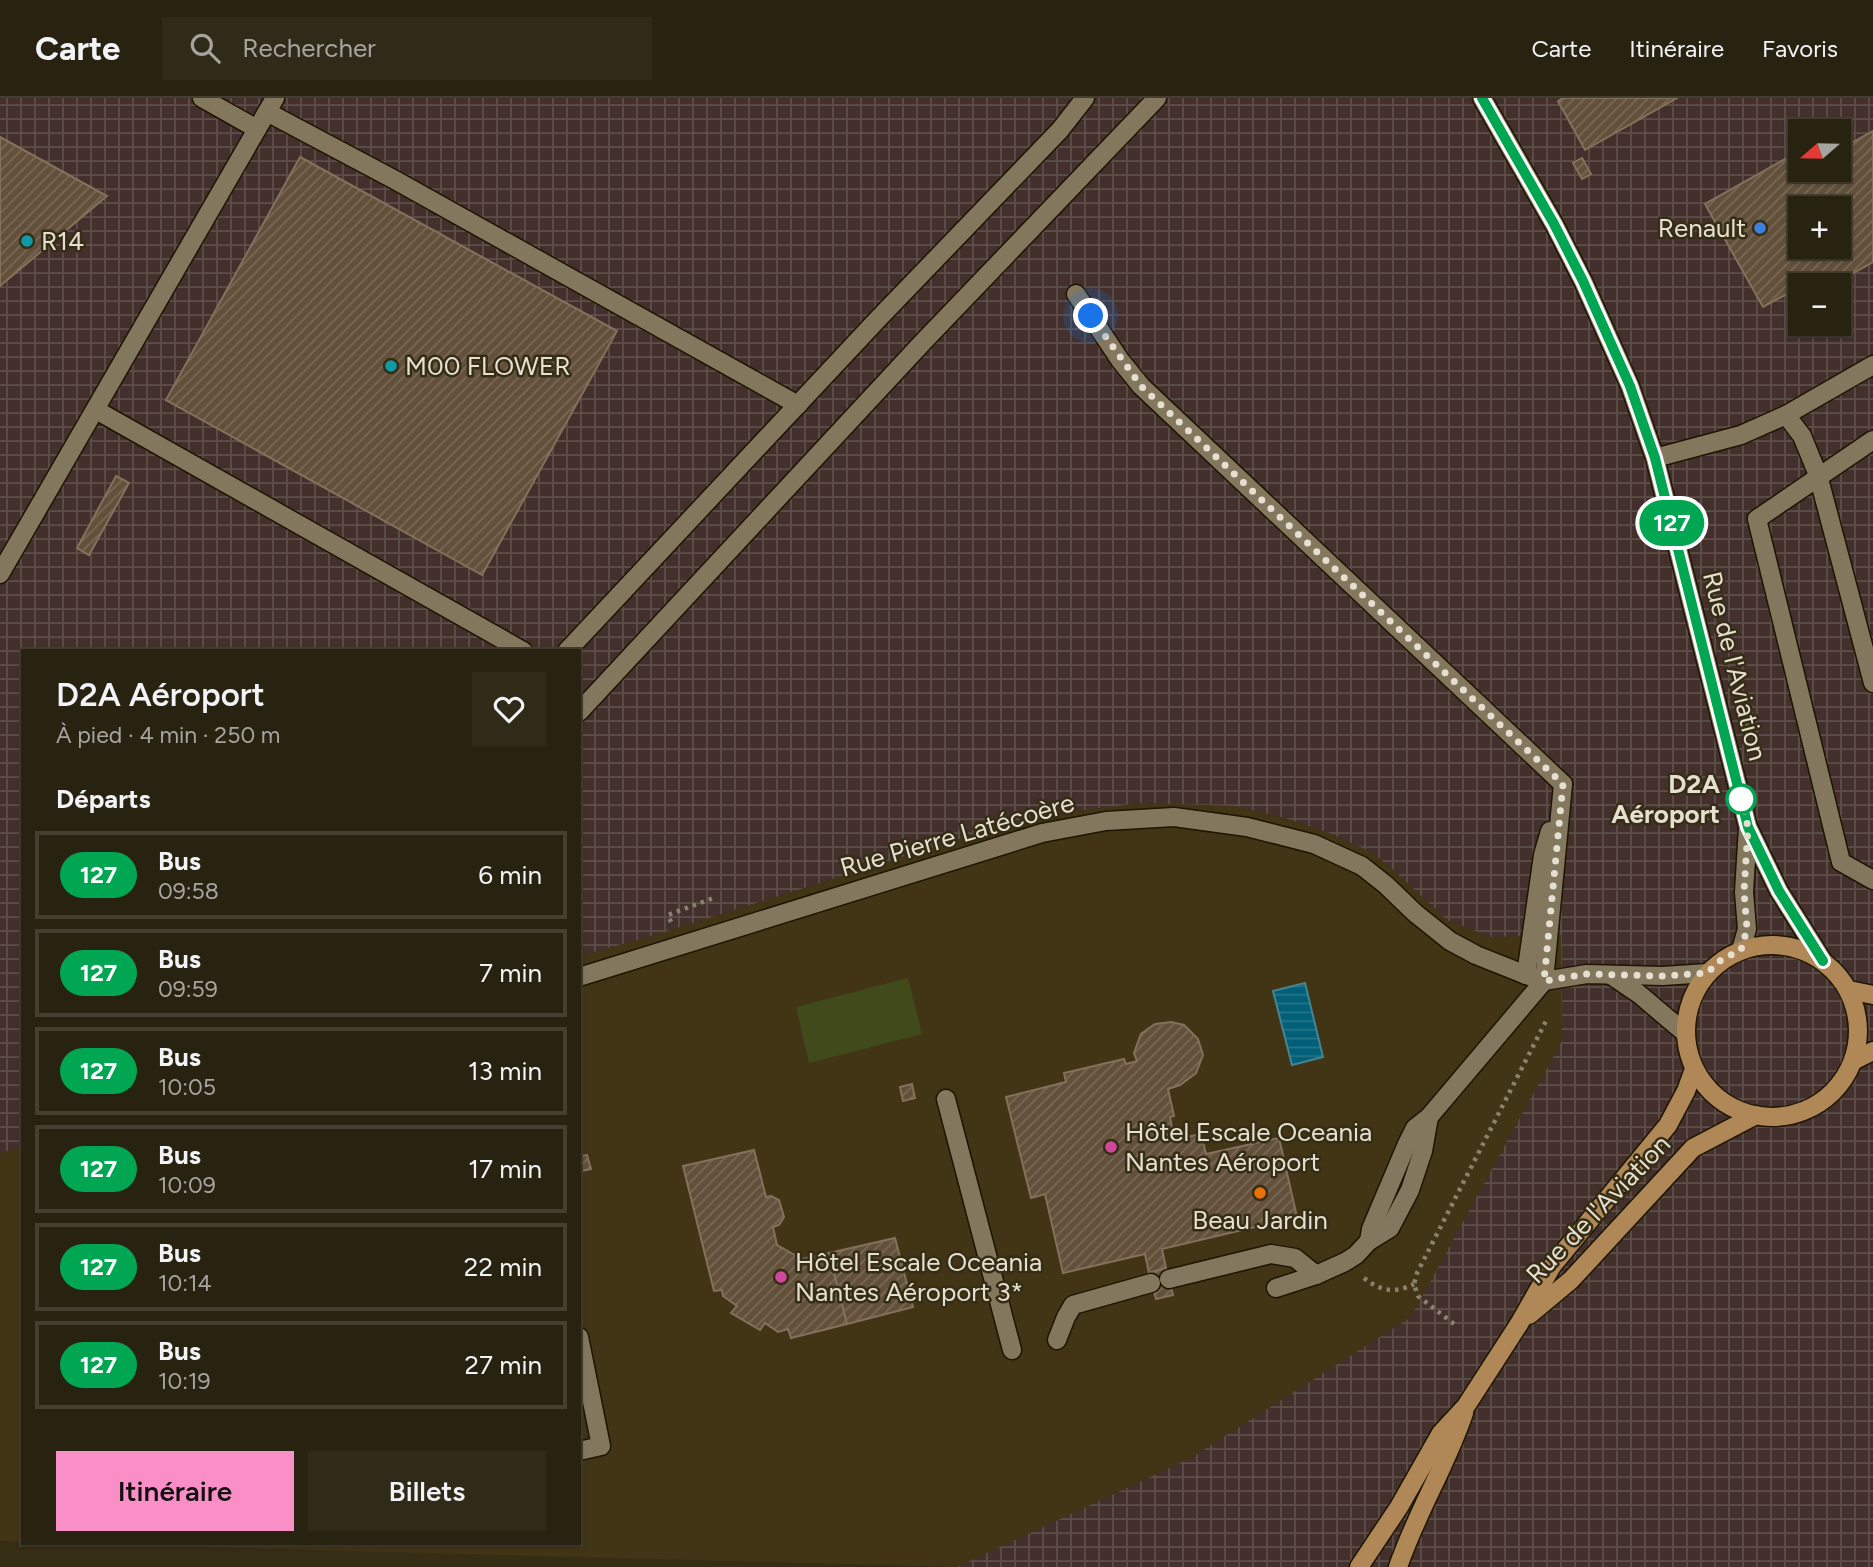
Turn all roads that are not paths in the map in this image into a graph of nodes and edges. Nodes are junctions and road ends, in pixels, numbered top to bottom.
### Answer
1 (202, 98) edge
2 (1085, 98) edge
3 (1157, 98) edge
4 (1482, 98) edge
5 (271, 105) edge
6 (257, 129) junction
7 (1076, 295) dead end
8 (1873, 365) edge
9 (798, 405) junction
10 (96, 410) junction
11 (1786, 415) junction
12 (1873, 440) edge
13 (1655, 458) junction
14 (1818, 475) junction
15 (0, 574) edge
16 (519, 649) edge
17 (569, 649) edge
18 (1873, 683) edge
19 (581, 710) edge
20 (1563, 784) junction
21 (1748, 827) junction
22 (1873, 880) edge
23 (1741, 950) junction
24 (1823, 961) junction
25 (1707, 973) junction
26 (1526, 975) junction
27 (1611, 975) junction
28 (581, 976) edge
29 (1551, 979) junction
30 (1849, 990) junction
31 (1873, 995) edge
32 (1685, 1033) junction
33 (1873, 1051) edge
34 (1853, 1061) junction
35 (1694, 1069) junction
36 (946, 1099) dead end
37 (1756, 1115) junction
38 (1316, 1275) junction
39 (1169, 1279) dead end
40 (1151, 1283) dead end
41 (1276, 1288) dead end
42 (1519, 1324) junction
43 (1057, 1340) dead end
44 (581, 1347) edge
45 (1012, 1350) dead end
46 (1466, 1406) junction
47 (581, 1451) edge
48 (1359, 1567) edge
49 (1398, 1567) edge

1 - 6 street
2 - 9 street
3 - 19 street
4 - 13 street, Rue de l'Aviation
5 - 6 street
5 - 9 street
6 - 10 street
7 - 20 street
8 - 11 street
9 - 17 street
10 - 15 street
10 - 16 street
11 - 13 street
11 - 14 street
12 - 14 street
13 - 21 street, Rue de l'Aviation
14 - 18 street
14 - 22 street
20 - 26 street
20 - 29 street
21 - 23 street, Rue de l'Aviation
21 - 24 street, Rue de l'Aviation
23 - 24 main road
23 - 25 main road
24 - 30 main road
25 - 27 street, Rue Pierre Latécoère
25 - 32 main road
26 - 28 street, Rue Pierre Latécoère
26 - 29 street, Rue Pierre Latécoère
27 - 29 street, Rue Pierre Latécoère
27 - 32 street
29 - 38 street
30 - 31 main road
30 - 34 main road
32 - 35 main road
33 - 34 main road
34 - 37 main road
35 - 37 main road
35 - 42 main road, Rue de l'Aviation
36 - 45 street
37 - 42 main road, Rue de l'Aviation
38 - 39 street
38 - 41 street
40 - 43 street
42 - 46 main road, Rue de l'Aviation
44 - 47 street
46 - 48 main road, Rue de l'Aviation
46 - 49 main road, Rue de l'Aviation

